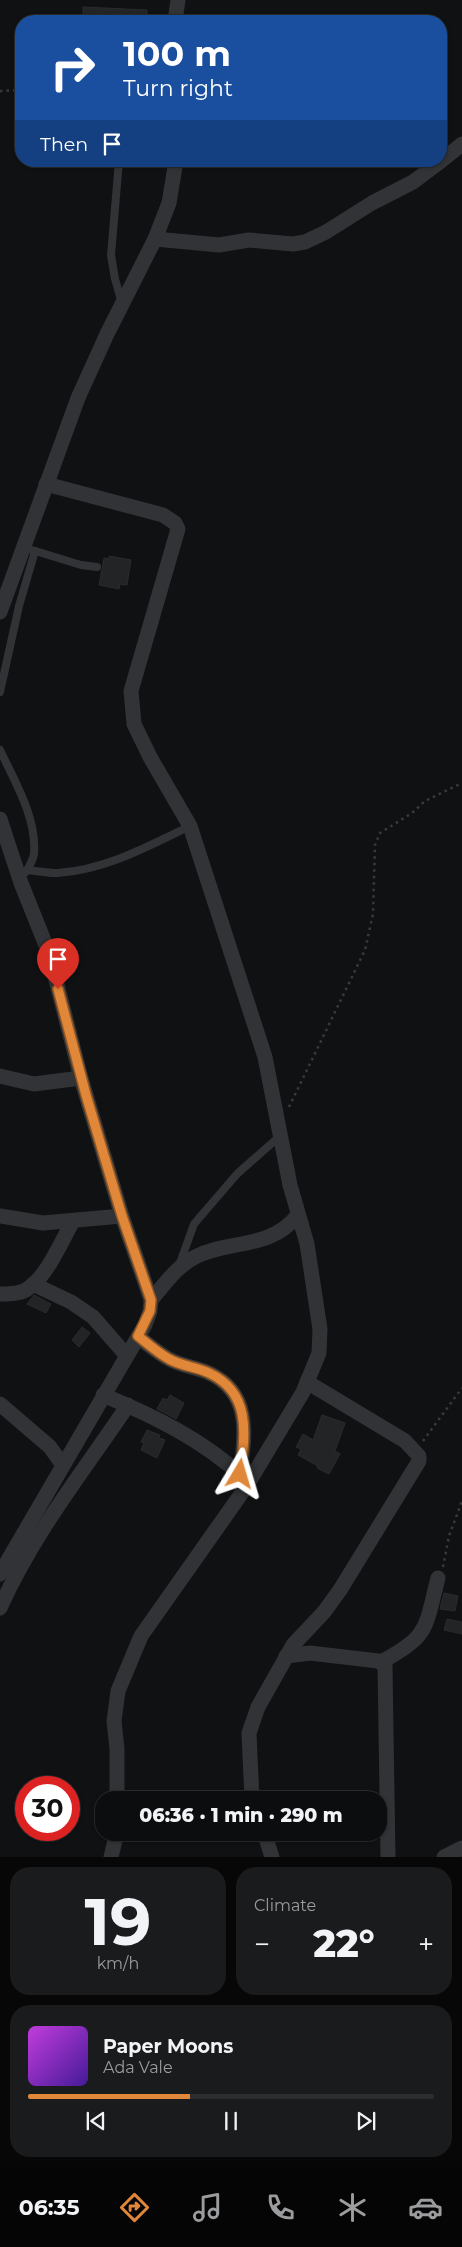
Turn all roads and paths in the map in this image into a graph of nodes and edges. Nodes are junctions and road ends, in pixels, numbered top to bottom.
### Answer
1 (178, 0) edge
2 (176, 15) edge
3 (15, 90) edge
4 (0, 91) edge
5 (462, 144) edge
6 (447, 156) edge
7 (118, 167) edge
8 (175, 167) edge
9 (433, 167) edge
10 (155, 238) junction
11 (122, 305) junction
12 (46, 484) junction
13 (29, 549) junction
14 (97, 567) dead end
15 (0, 612) edge
16 (0, 692) edge
17 (0, 750) edge
18 (462, 783) edge
19 (0, 819) edge
20 (190, 826) junction
21 (24, 876) junction
22 (0, 1076) edge
23 (81, 1078) junction
24 (280, 1132) junction
25 (298, 1215) junction
26 (0, 1216) edge
27 (122, 1216) junction
28 (73, 1221) junction
29 (178, 1270) junction
30 (33, 1284) junction
31 (0, 1294) edge
32 (151, 1300) junction
33 (138, 1336) junction
34 (127, 1356) junction
35 (307, 1382) junction
36 (462, 1388) edge
37 (104, 1395) junction
38 (0, 1404) edge
39 (128, 1405) junction
40 (415, 1451) junction
41 (62, 1464) junction
42 (244, 1478) junction
43 (462, 1501) edge
44 (1, 1570) edge
45 (438, 1578) joint
46 (0, 1608) edge
47 (286, 1656) junction
48 (382, 1662) junction
49 (117, 1791) edge
50 (252, 1791) edge
51 (115, 1841) edge
52 (267, 1841) edge
53 (462, 1848) edge
54 (111, 1857) edge
55 (272, 1857) edge
56 (388, 1857) edge
57 (444, 1857) edge

1 - 2 street
3 - 4 path
5 - 6 street
7 - 11 lane
8 - 10 street
9 - 10 street
10 - 11 street
11 - 12 street
12 - 13 street
12 - 20 street
13 - 14 lane
13 - 15 street
13 - 16 lane
17 - 21 lane
18 - 24 path
19 - 21 street
20 - 21 lane
20 - 24 street
21 - 23 street
22 - 23 street
23 - 27 street
24 - 25 street
24 - 29 lane
25 - 29 street
25 - 35 street
26 - 28 street
27 - 28 street
27 - 32 street
28 - 30 street
29 - 32 street
30 - 31 street
30 - 34 street
32 - 33 street
33 - 34 street
33 - 42 street
34 - 37 street
35 - 40 street
35 - 42 street
36 - 40 path
37 - 39 street
37 - 41 street
38 - 41 street
39 - 42 street
39 - 46 street
40 - 47 street
41 - 44 street
42 - 49 street
43 - 45 path
45 - 48 street
47 - 48 street
47 - 50 street
48 - 56 street
51 - 54 street
52 - 55 street
53 - 57 street

